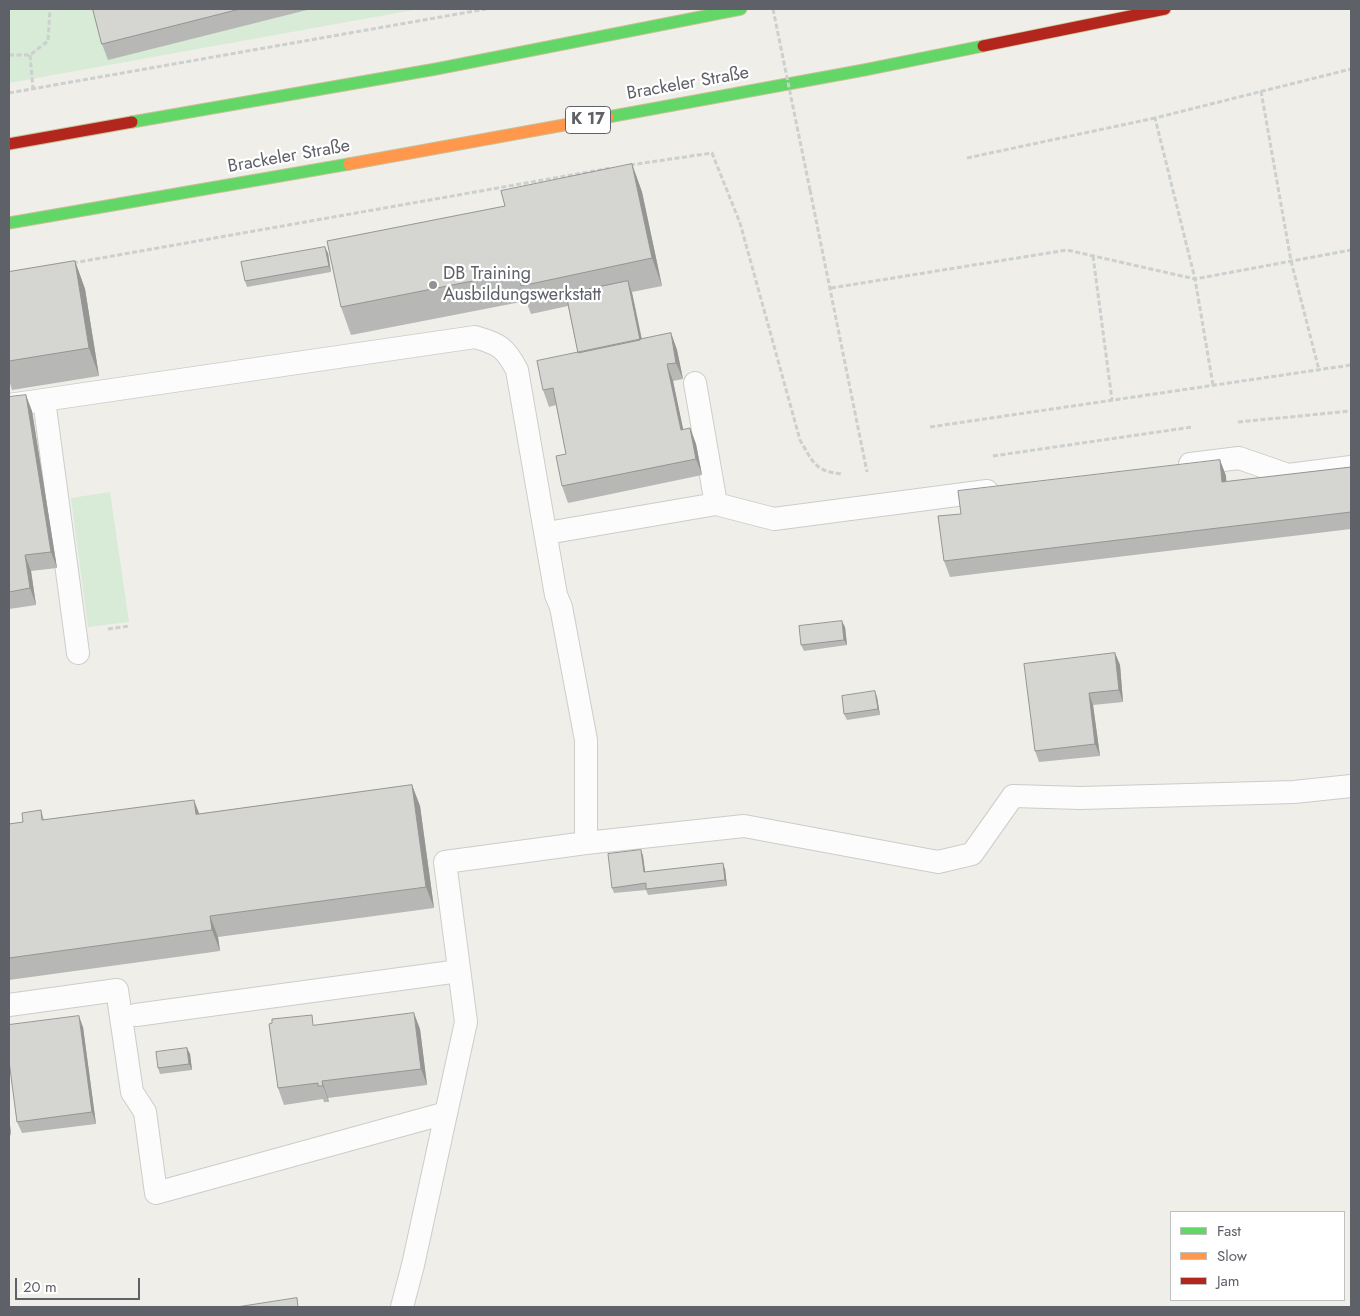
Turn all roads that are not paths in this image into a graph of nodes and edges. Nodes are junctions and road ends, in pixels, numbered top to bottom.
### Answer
1 (742, 9) edge
2 (1165, 9) edge
3 (9, 144) edge
4 (9, 223) edge
5 (695, 383) dead end
6 (44, 400) junction
7 (9, 405) edge
8 (1170, 467) edge
9 (1351, 467) edge
10 (1012, 488) edge
11 (716, 504) junction
12 (546, 533) junction
13 (78, 653) dead end
14 (1351, 786) edge
15 (586, 843) junction
16 (459, 971) junction
17 (9, 1005) edge
18 (136, 1015) dead end
19 (446, 1113) junction
20 (402, 1307) edge

1 - 3 highway
2 - 4 highway, Brackeler Straße / K 17
5 - 11 lane
6 - 7 lane
6 - 12 lane
6 - 13 lane
8 - 9 lane
10 - 11 lane
11 - 12 lane
12 - 15 lane
14 - 15 lane
15 - 16 lane
16 - 18 lane
16 - 19 lane
17 - 19 lane
19 - 20 lane

